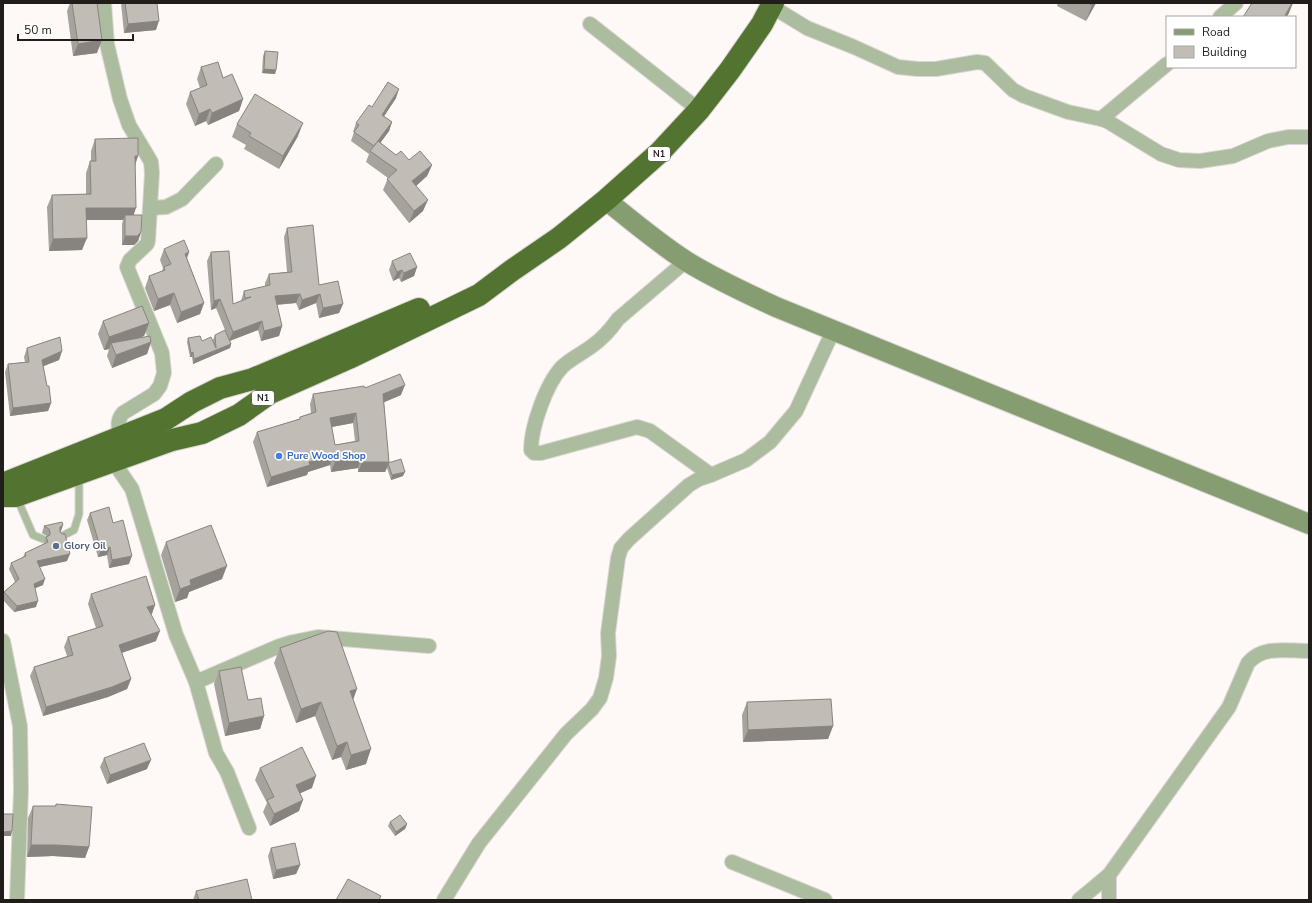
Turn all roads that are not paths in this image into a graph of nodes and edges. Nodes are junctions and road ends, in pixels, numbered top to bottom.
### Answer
1 (104, 3) edge
2 (1236, 3) edge
3 (772, 5) edge
4 (1221, 16) edge
5 (590, 24) dead end
6 (1166, 65) edge
7 (699, 110) junction
8 (1101, 119) junction
9 (1309, 137) edge
10 (216, 164) dead end
11 (606, 200) junction
12 (150, 208) junction
13 (686, 261) junction
14 (511, 271) junction
15 (833, 331) junction
16 (120, 437) junction
17 (113, 461) junction
18 (79, 472) junction
19 (711, 475) junction
20 (7, 492) edge
21 (1309, 524) edge
22 (62, 536) edge
23 (43, 539) dead end
24 (3, 641) edge
25 (429, 646) dead end
26 (1309, 651) edge
27 (196, 682) junction
28 (249, 828) dead end
29 (732, 862) dead end
30 (1109, 875) junction
31 (17, 900) edge
32 (444, 900) edge
33 (824, 900) edge
34 (1079, 900) edge
35 (1109, 900) edge

1 - 12 street
2 - 4 street
3 - 7 highway, N1
3 - 8 street
5 - 7 street
6 - 8 street
7 - 11 highway, N1
8 - 9 street
10 - 12 street
11 - 13 street
11 - 14 highway, N1
12 - 16 street
13 - 15 street
13 - 19 street
14 - 16 highway, N1
14 - 17 highway, N1
15 - 19 street
15 - 21 street
16 - 20 highway, N1
17 - 18 highway, N1
17 - 27 street
18 - 20 highway, N1
18 - 22 lane
19 - 32 street
20 - 23 lane
24 - 31 street
25 - 27 street
26 - 30 street
27 - 28 street
29 - 33 street
30 - 34 street
30 - 35 street

